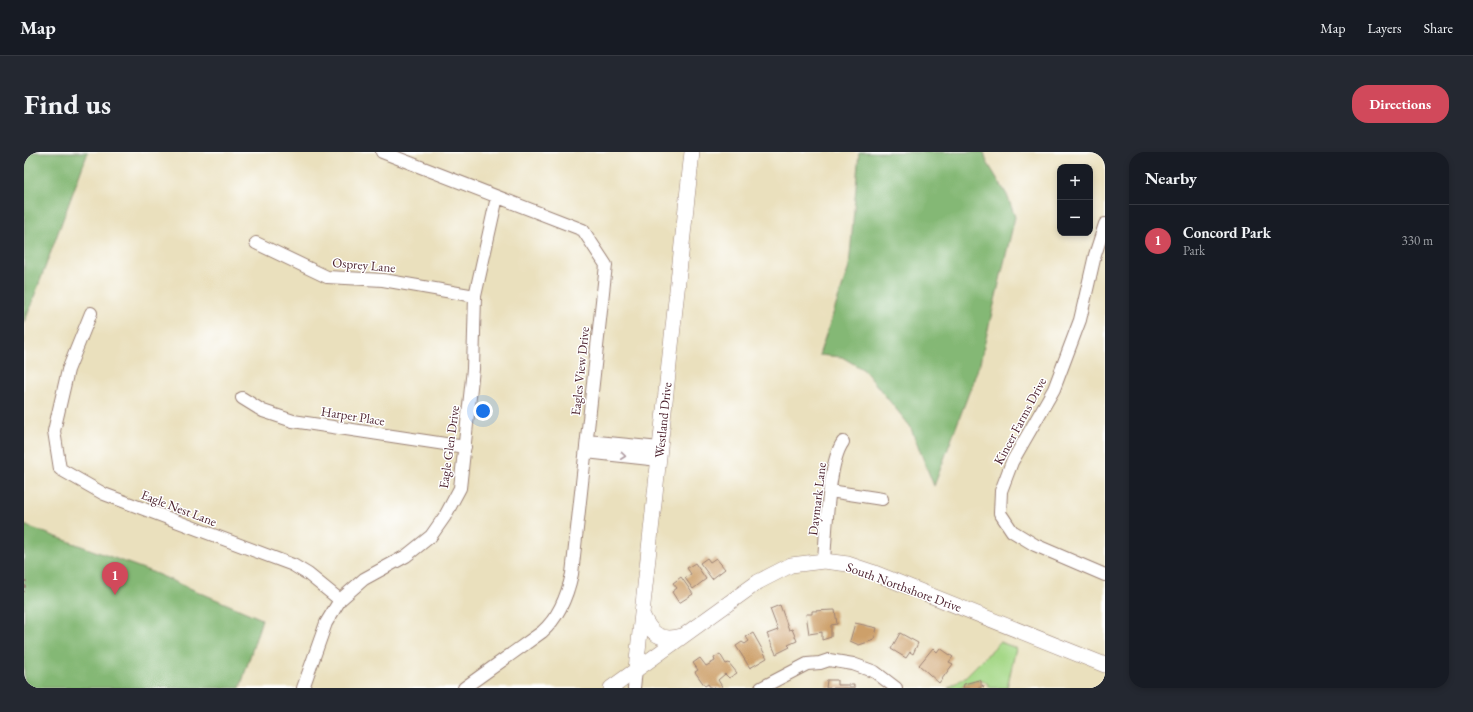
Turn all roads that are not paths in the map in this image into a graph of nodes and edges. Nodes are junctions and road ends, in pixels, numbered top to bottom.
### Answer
1 (382, 152) edge
2 (692, 152) edge
3 (497, 197) junction
4 (1105, 224) edge
5 (256, 243) dead end
6 (475, 296) junction
7 (92, 313) dead end
8 (242, 398) dead end
9 (843, 442) dead end
10 (465, 447) junction
11 (586, 447) junction
12 (660, 454) junction
13 (830, 491) junction
14 (882, 499) dead end
15 (824, 561) junction
16 (1105, 575) edge
17 (340, 600) junction
18 (642, 614) junction
19 (685, 635) junction
20 (1105, 664) edge
21 (636, 669) junction
22 (303, 688) edge
23 (464, 688) edge
24 (611, 688) edge
25 (634, 688) edge
26 (761, 688) edge
27 (896, 688) edge

1 - 3 street, Eagles View Drive
2 - 12 main road, Westland Drive
3 - 6 street, Eagle Glen Drive
3 - 11 street, Eagles View Drive
4 - 16 street, Kincer Farms Drive
5 - 6 street, Osprey Lane
6 - 10 street, Eagle Glen Drive
7 - 17 street, Eagle Nest Lane
8 - 10 street, Harper Place
9 - 13 street, Daymark Lane
10 - 17 street, Eagle Glen Drive
11 - 12 street
11 - 23 street, Eagles View Drive
12 - 18 main road, Westland Drive
13 - 14 street
13 - 15 street, Daymark Lane
15 - 19 main road, South Northshore Drive
15 - 20 main road, South Northshore Drive
17 - 22 street, Eagle Glen Drive
18 - 19 main road
18 - 21 main road, Westland Drive
19 - 21 main road, South Northshore Drive
21 - 24 main road, South Northshore Drive
21 - 25 street, Westland Drive
26 - 27 street

